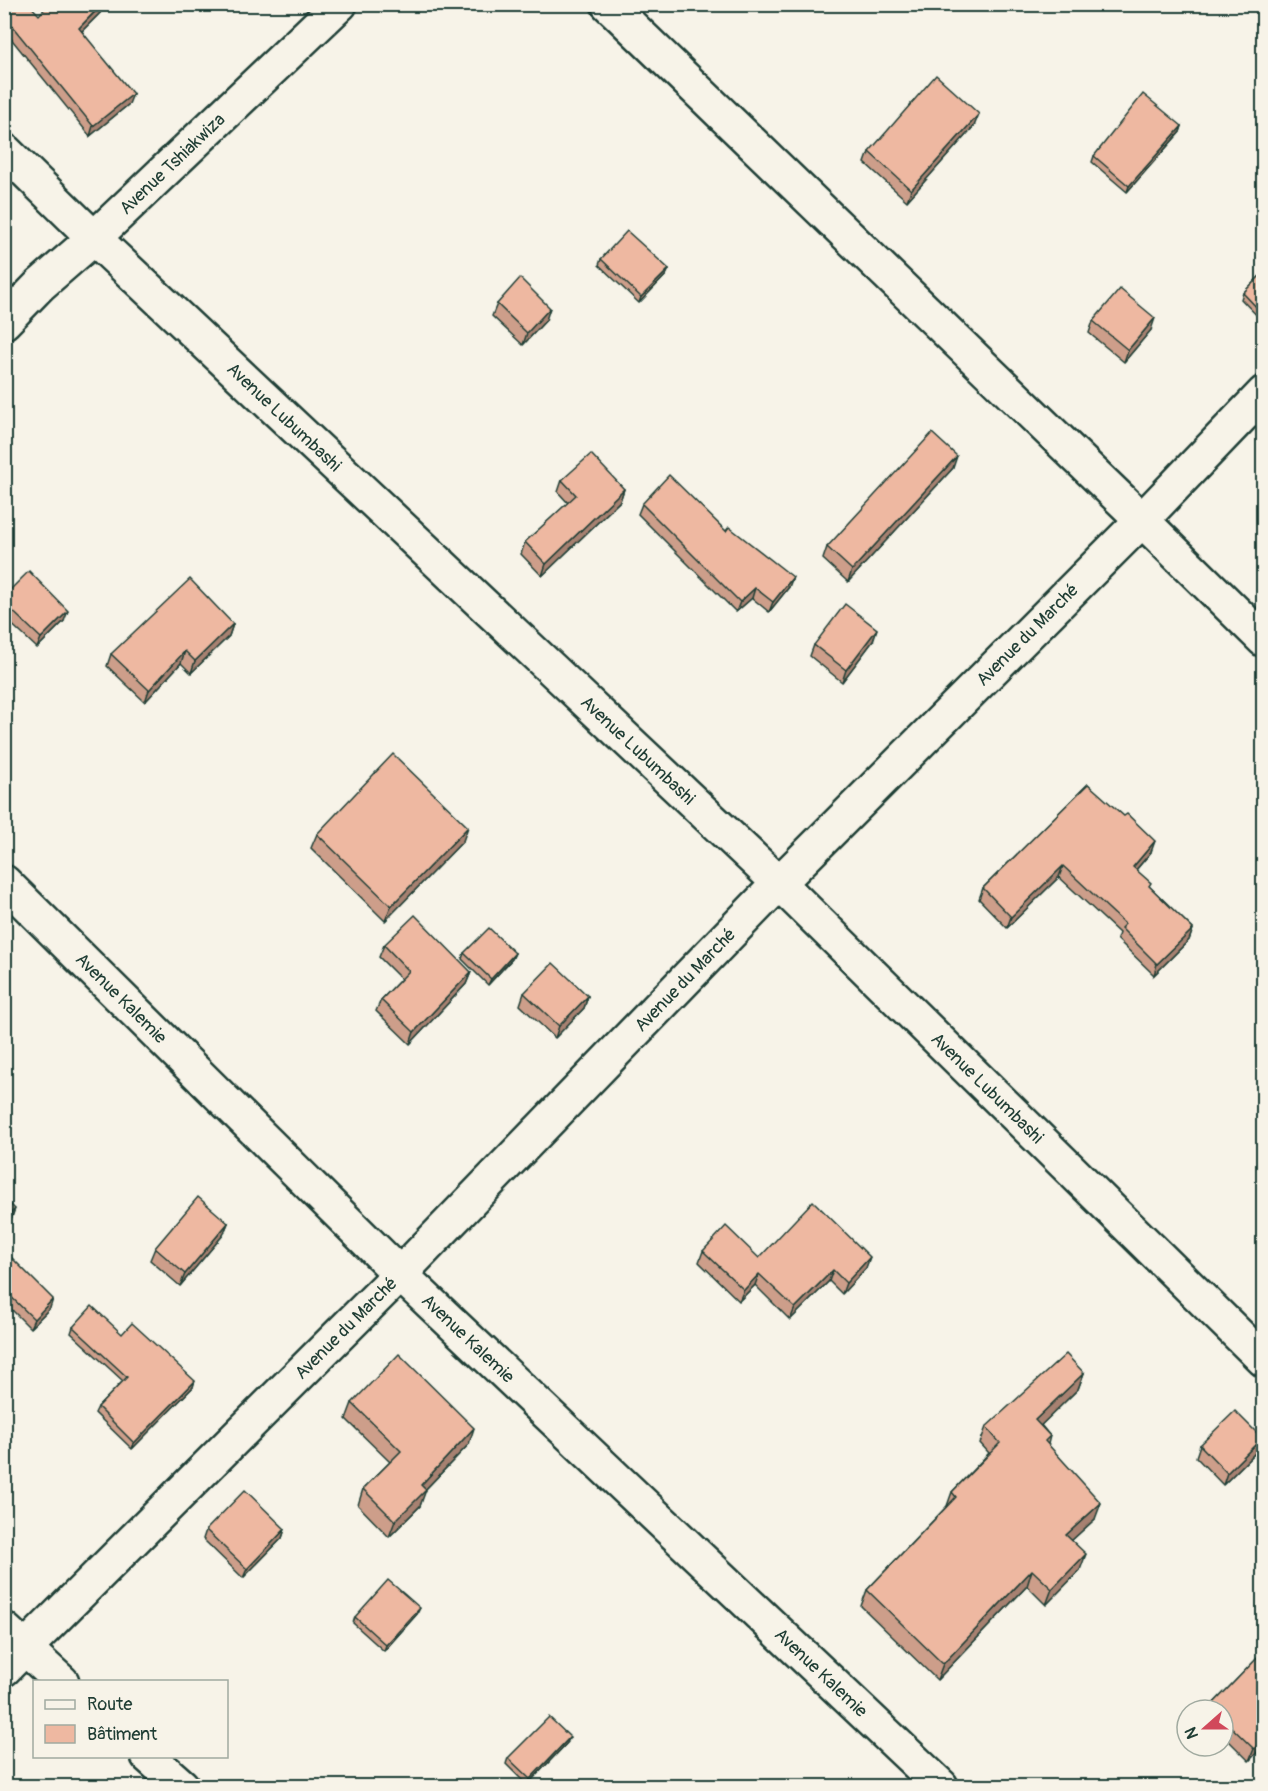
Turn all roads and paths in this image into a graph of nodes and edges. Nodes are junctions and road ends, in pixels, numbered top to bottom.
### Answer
1 (340, 4) edge
2 (608, 4) edge
3 (4, 150) edge
4 (94, 238) junction
5 (4, 322) edge
6 (1263, 393) edge
7 (1142, 520) junction
8 (1263, 640) edge
9 (4, 882) edge
10 (779, 883) junction
11 (400, 1274) junction
12 (1263, 1360) edge
13 (11, 1649) edge
14 (59, 1680) edge
15 (150, 1758) edge
16 (182, 1786) edge
17 (941, 1786) edge

1 - 4 street, Avenue Tshiakwiza
2 - 7 street
3 - 4 street, Avenue Lubumbashi
4 - 5 street, Avenue Tshiakwiza
4 - 10 street, Avenue Lubumbashi
6 - 7 street, Avenue du Marché
7 - 8 street
7 - 10 street, Avenue du Marché
9 - 11 street, Avenue Kalemie
10 - 11 street, Avenue du Marché
10 - 12 street, Avenue Lubumbashi
11 - 13 street, Avenue du Marché
11 - 17 street, Avenue Kalemie
13 - 14 street
15 - 16 street

